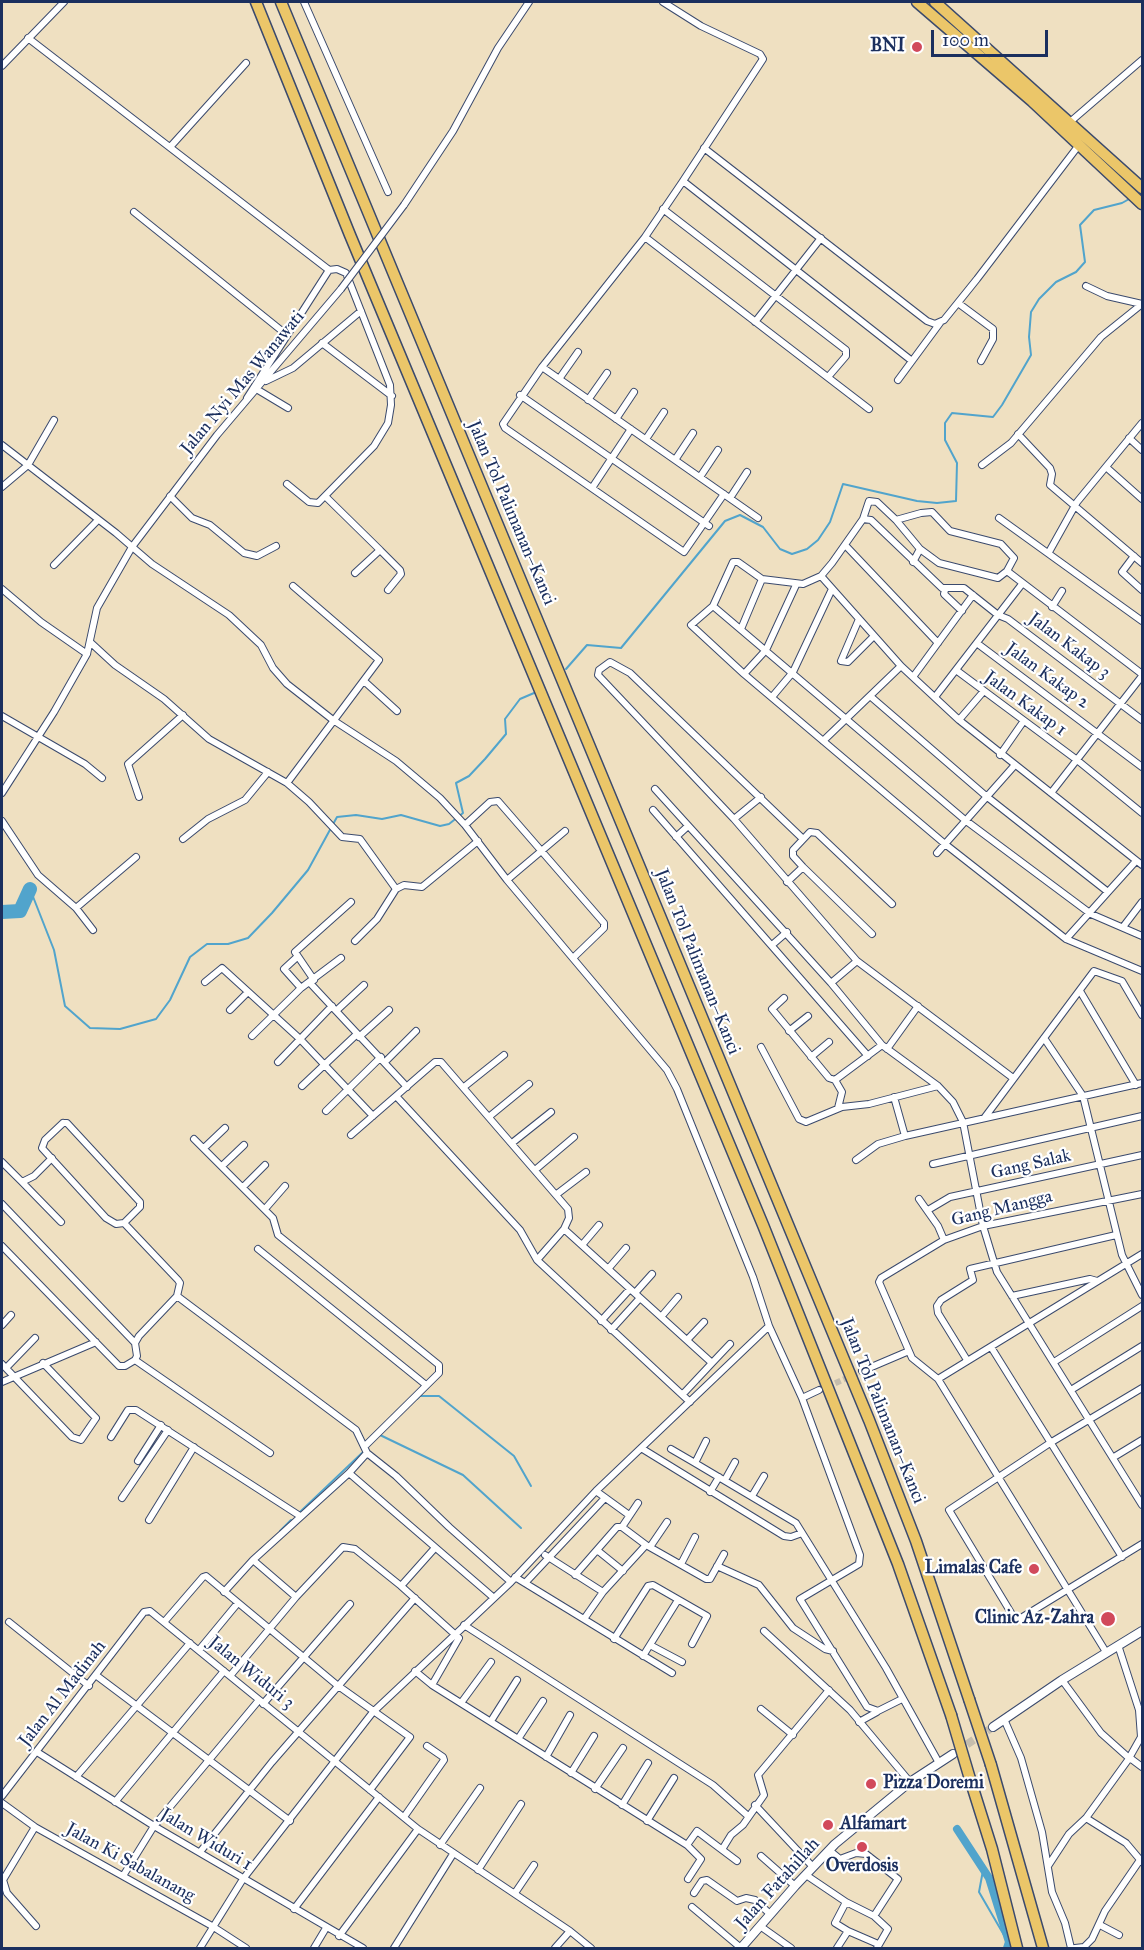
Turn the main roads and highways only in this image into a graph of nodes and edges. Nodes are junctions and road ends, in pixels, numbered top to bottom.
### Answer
1 (256, 2) edge
2 (281, 2) edge
3 (917, 2) edge
4 (938, 4) edge
5 (933, 15) junction
6 (1139, 185) edge
7 (1143, 204) edge
8 (1017, 1948) edge
9 (1043, 1948) edge

1 - 8 highway, bridge
2 - 9 highway, Jalan Tol Palimanan–Kanci, bridge
3 - 5 highway
4 - 5 highway
4 - 6 highway
5 - 7 highway

